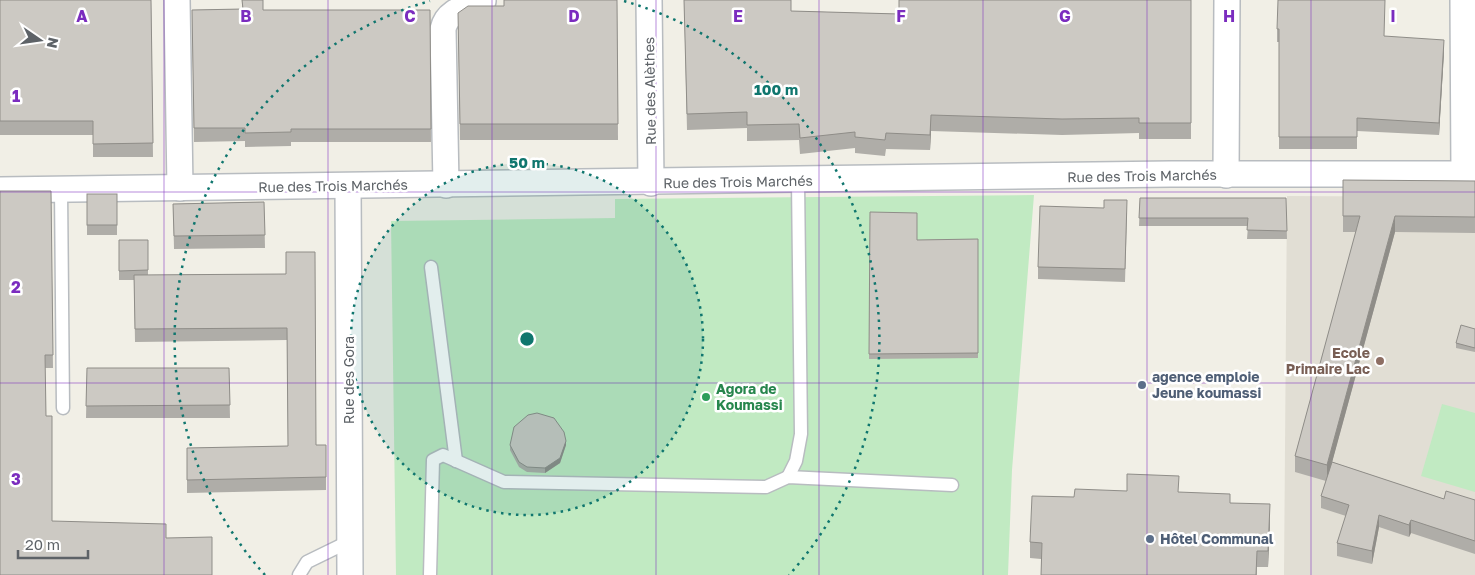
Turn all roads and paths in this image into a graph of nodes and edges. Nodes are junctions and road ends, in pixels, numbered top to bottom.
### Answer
1 (177, 0) edge
2 (649, 0) edge
3 (1227, 0) edge
4 (1463, 0) edge
5 (483, 1) dead end
6 (1469, 174) edge
7 (1226, 175) junction
8 (798, 181) junction
9 (651, 183) junction
10 (446, 185) junction
11 (348, 186) junction
12 (180, 188) junction
13 (61, 189) junction
14 (0, 190) edge
15 (431, 267) dead end
16 (64, 408) dead end
17 (456, 461) junction
18 (788, 477) junction
19 (952, 485) dead end
20 (350, 541) junction
21 (299, 575) edge
22 (350, 575) edge
23 (430, 575) edge

1 - 12 street
2 - 9 street, Rue des Alèthes
3 - 7 street
4 - 6 street
5 - 10 street
6 - 7 street, Rue des Trois Marchés
7 - 8 street, Rue des Trois Marchés
8 - 9 street, Rue des Trois Marchés
8 - 18 lane
9 - 10 street, Rue des Trois Marchés
10 - 11 street, Rue des Trois Marchés
11 - 12 street, Rue des Trois Marchés
11 - 20 street, Rue des Gora
12 - 13 street, Rue des Trois Marchés
13 - 14 street, Rue des Trois Marchés
13 - 16 lane
15 - 17 lane
17 - 18 lane
17 - 23 lane
18 - 19 lane
20 - 21 lane
20 - 22 street, Rue des Gora

